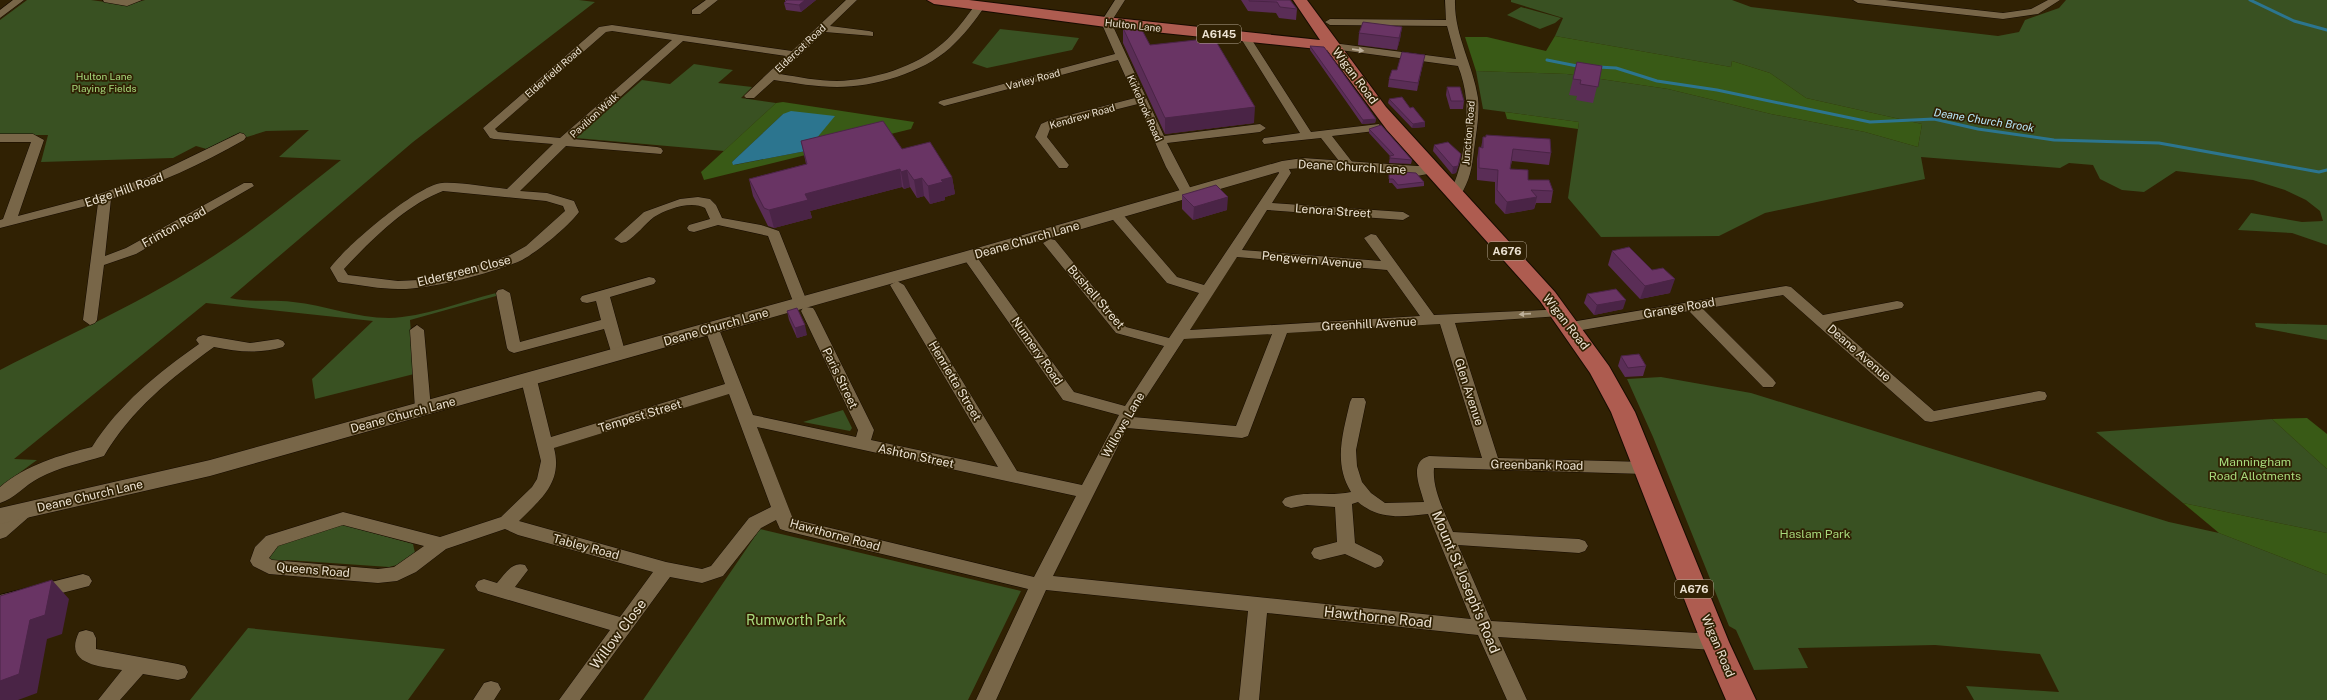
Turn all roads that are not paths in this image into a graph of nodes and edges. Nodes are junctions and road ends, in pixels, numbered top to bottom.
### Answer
1 (19, 0) edge
2 (108, 0) edge
3 (713, 0) edge
4 (852, 0) edge
5 (934, 0) edge
6 (1120, 0) edge
7 (1300, 0) edge
8 (1450, 0) edge
9 (1858, 0) edge
10 (2056, 0) edge
11 (132, 1) edge
12 (980, 6) junction
13 (696, 12) dead end
14 (0, 15) edge
15 (1106, 22) junction
16 (1330, 22) dead end
17 (1451, 23) junction
18 (821, 28) junction
19 (869, 34) dead end
20 (1246, 37) junction
21 (680, 38) junction
22 (1332, 46) junction
23 (793, 54) junction
24 (1121, 56) junction
25 (1464, 63) junction
26 (770, 76) junction
27 (750, 96) dead end
28 (1141, 100) junction
29 (944, 103) dead end
30 (1375, 127) edge
31 (1260, 128) dead end
32 (1324, 134) junction
33 (1308, 136) junction
34 (240, 137) dead end
35 (0, 138) edge
36 (1160, 140) junction
37 (1268, 141) dead end
38 (563, 142) junction
39 (657, 151) dead end
40 (1063, 165) dead end
41 (1282, 166) junction
42 (1350, 167) junction
43 (1432, 169) junction
44 (248, 186) dead end
45 (510, 193) junction
46 (1187, 193) junction
47 (1454, 193) junction
48 (104, 199) junction
49 (1263, 206) junction
50 (1115, 214) junction
51 (1403, 216) dead end
52 (718, 222) junction
53 (4, 223) edge
54 (694, 228) dead end
55 (1371, 238) dead end
56 (620, 239) dead end
57 (1050, 242) dead end
58 (1233, 253) junction
59 (969, 256) junction
60 (97, 263) junction
61 (1391, 266) junction
62 (649, 281) dead end
63 (897, 284) dead end
64 (1786, 290) joint
65 (1208, 291) junction
66 (602, 295) junction
67 (509, 297) dead end
68 (587, 299) dead end
69 (1896, 304) dead end
70 (1692, 306) junction
71 (804, 307) junction
72 (1566, 319) junction
73 (90, 320) dead end
74 (1438, 320) junction
75 (1821, 320) junction
76 (609, 322) junction
77 (712, 328) junction
78 (1280, 329) junction
79 (417, 330) dead end
80 (1176, 340) junction
81 (278, 344) dead end
82 (618, 355) junction
83 (529, 380) junction
84 (1768, 383) dead end
85 (734, 387) junction
86 (2039, 396) dead end
87 (423, 409) junction
88 (1352, 409) dead end
89 (1125, 417) junction
90 (746, 419) junction
91 (860, 444) junction
92 (545, 445) junction
93 (1429, 462) joint
94 (1492, 464) junction
95 (1645, 468) junction
96 (1012, 477) junction
97 (1086, 492) junction
98 (1360, 495) junction
99 (0, 497) edge
100 (1343, 501) junction
101 (1291, 502) dead end
102 (1434, 507) junction
103 (781, 510) junction
104 (24, 511) junction
105 (0, 516) edge
106 (507, 522) junction
107 (0, 532) edge
108 (1446, 538) junction
109 (440, 544) junction
110 (1579, 546) dead end
111 (1348, 548) junction
112 (1320, 553) dead end
113 (1375, 561) dead end
114 (666, 569) junction
115 (519, 570) dead end
116 (83, 581) dead end
117 (1040, 584) junction
118 (0, 602) edge
119 (1258, 605) junction
120 (624, 626) junction
121 (1484, 628) junction
122 (86, 638) dead end
123 (1715, 642) junction
124 (139, 664) junction
125 (178, 672) dead end
126 (108, 700) edge
127 (569, 700) edge
128 (986, 700) edge
129 (1249, 700) edge
130 (1517, 700) edge
131 (1741, 700) edge

1 - 14 street
2 - 11 street
3 - 13 street
4 - 18 street, Eldercot Road
5 - 12 main road, Hulton Lane / A6145
6 - 15 street
7 - 22 main road, Wigan Road / A676
8 - 17 street, Junction Road
9 - 10 street
12 - 15 main road, Hulton Lane / A6145
12 - 26 street
15 - 20 main road, Hulton Lane / A6145
15 - 24 street, Kirkebrok Road
16 - 17 street
17 - 25 street, Junction Road
18 - 19 street
18 - 23 street, Eldercot Road
20 - 22 main road, Hulton Lane / A6145
20 - 33 street
21 - 23 street, Elderfield Road
21 - 38 street, Pavilion Walk
21 - 38 street, Elderfield Road
22 -> 25 street
22 - 43 main road, Wigan Road / A676
23 - 26 street, Eldercot Road
24 - 28 street, Kirkebrok Road
24 - 29 street, Varley Road
25 - 47 street, Junction Road
26 - 27 street, Eldercot Road
28 - 36 street, Kirkebrok Road
28 - 40 street, Kendrew Road
30 - 32 street
31 - 36 street
32 - 33 street
32 - 42 street
33 - 37 street
34 - 48 street, Edge Hill Road
35 - 53 street
36 - 46 street, Kirkebrok Road
38 - 39 street, Elderfield Road
38 - 45 street, Pavilion Walk
41 - 42 street, Deane Church Lane
41 - 46 street, Deane Church Lane
41 - 49 street, Willows Lane
42 - 43 street, Deane Church Lane
43 - 47 main road, Wigan Road / A676
44 - 60 street, Frinton Road
45 - 45 street, Eldergreen Close
46 - 50 street, Deane Church Lane
47 - 72 main road, Wigan Road / A676
48 - 53 street, Edge Hill Road
48 - 60 street
49 - 51 street, Lenora Street
49 - 58 street, Willows Lane
50 - 59 street, Deane Church Lane
50 - 65 street
52 - 54 street
52 - 56 street
52 - 71 street, Paris Street
55 - 61 street, Glen Avenue
57 - 80 street, Bushell Street
58 - 61 street, Pengwern Avenue
58 - 65 street, Willows Lane
59 - 71 street, Deane Church Lane
59 - 89 street, Nunnery Road
60 - 73 street
61 - 74 street, Glen Avenue
62 - 66 street
63 - 96 street, Henrietta Street
64 - 70 street, Grange Road
64 - 75 street, Deane Avenue
65 - 80 street, Willows Lane
66 - 68 street
66 - 76 street
67 - 76 street
69 - 75 street
70 - 72 street, Grange Road
70 - 84 street
71 - 77 street, Deane Church Lane
71 - 91 street, Paris Street
72 -> 74 street, Greenhill Avenue
72 - 95 main road, Wigan Road / A676
74 - 78 street, Greenhill Avenue
74 - 94 street, Glen Avenue
75 - 86 street, Deane Avenue
76 - 82 street
77 - 82 street, Deane Church Lane
77 - 85 street, Hawthorne Road
78 - 80 street, Greenhill Avenue
78 - 89 street
79 - 87 street
80 - 89 street, Willows Lane
81 - 99 street
82 - 83 street, Deane Church Lane
83 - 87 street, Deane Church Lane
83 - 92 street, Queens Road
85 - 90 street, Hawthorne Road
85 - 92 street, Tempest Street
87 - 104 street, Deane Church Lane
88 - 98 street
89 - 97 street, Willows Lane
90 - 91 street, Ashton Street
90 - 103 street, Hawthorne Road
91 - 96 street, Ashton Street
92 - 106 street, Queens Road
93 - 94 street, Greenbank Road
93 - 102 street, Mount St Joseph's Road
94 - 95 street, Greenbank Road
95 - 123 main road, Wigan Road / A676
96 - 97 street, Ashton Street
97 - 117 street, Willows Lane
98 - 100 street
98 - 102 street
100 - 101 street
100 - 111 street
102 - 108 street, Mount St Joseph's Road
103 - 114 street, Tabley Road
103 - 117 street, Hawthorne Road
104 - 105 street, Deane Church Lane
104 - 107 street
106 - 109 street, Queens Road
106 - 114 street, Tabley Road
108 - 110 street
108 - 121 street, Mount St Joseph's Road
109 - 109 street, Queens Road
111 - 112 street
111 - 113 street
114 - 120 street, Willow Close
115 - 120 street
116 - 118 street
117 - 119 street, Hawthorne Road
117 - 128 street, Willows Lane
119 - 121 street, Hawthorne Road
119 - 129 street
120 - 127 street, Willow Close
121 - 123 street, Hawthorne Road
121 - 130 street, Mount St Joseph's Road
122 - 124 street
123 - 131 main road, Wigan Road / A676
124 - 125 street
124 - 126 street

